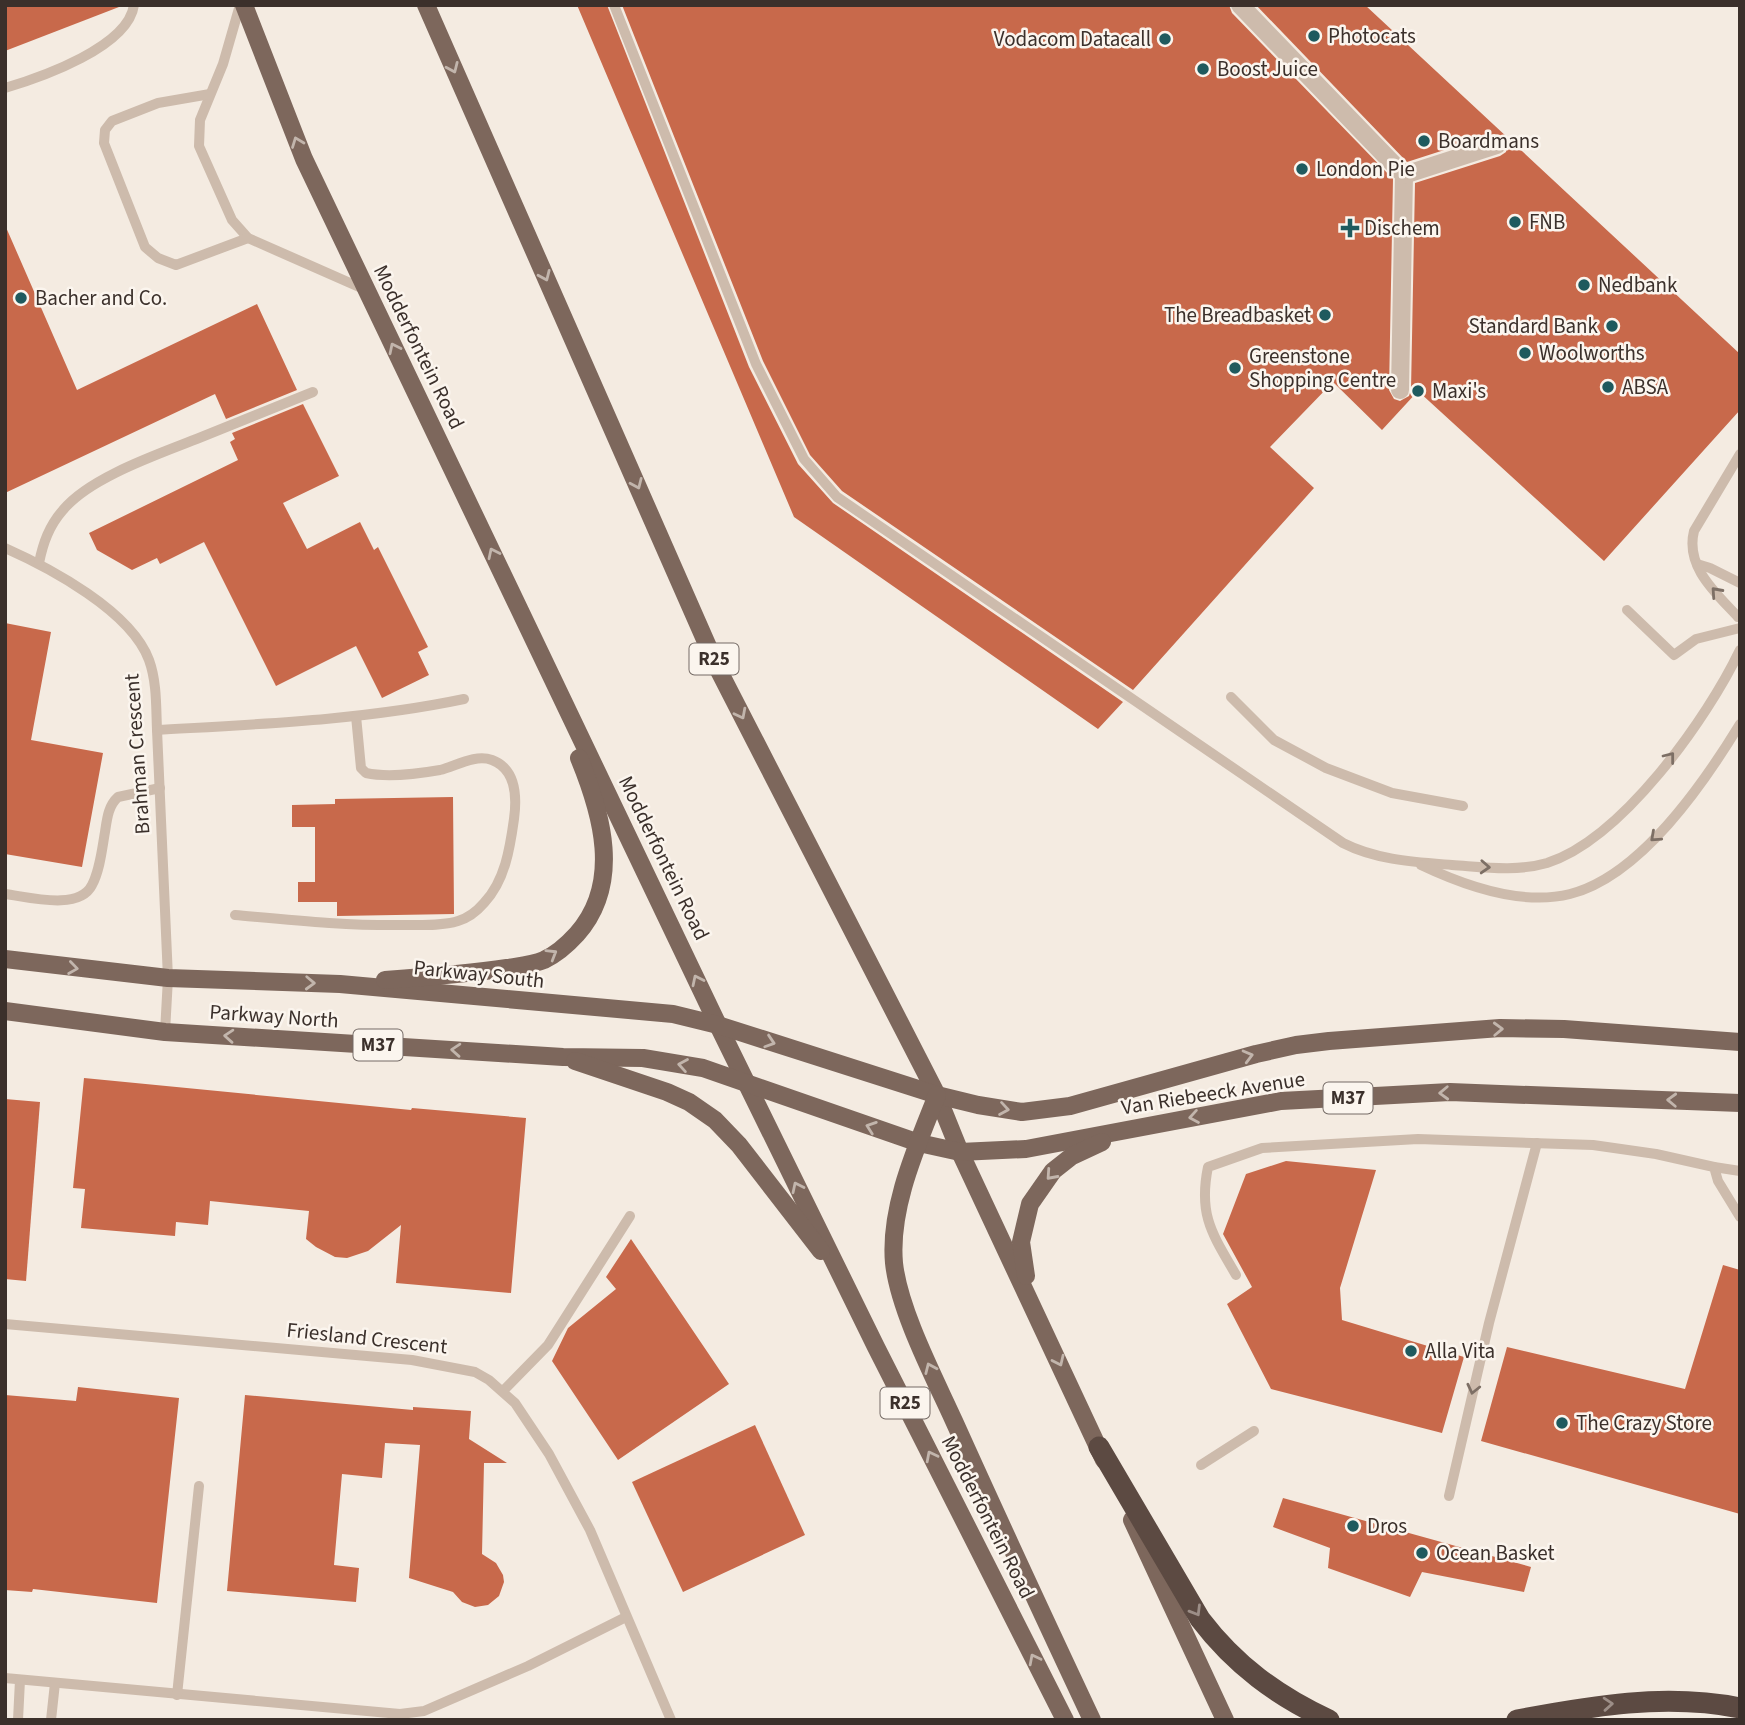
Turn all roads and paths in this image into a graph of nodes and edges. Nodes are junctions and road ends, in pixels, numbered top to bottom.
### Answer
1 (134, 5) edge
2 (242, 5) edge
3 (426, 5) edge
4 (614, 5) edge
5 (1250, 10) edge
6 (5, 88) edge
7 (211, 94) junction
8 (1497, 145) dead end
9 (1404, 175) junction
10 (247, 238) junction
11 (367, 290) junction
12 (1400, 390) dead end
13 (313, 392) dead end
14 (1740, 454) edge
15 (5, 548) edge
16 (38, 563) junction
17 (1697, 565) junction
18 (1740, 583) edge
19 (511, 592) junction
20 (1740, 606) edge
21 (1627, 611) dead end
22 (1739, 623) edge
23 (1740, 650) edge
24 (1231, 697) dead end
25 (464, 699) dead end
26 (356, 716) junction
27 (1740, 724) edge
28 (157, 730) junction
29 (160, 788) junction
30 (1463, 806) dead end
31 (1417, 863) junction
32 (5, 894) edge
33 (235, 915) dead end
34 (5, 959) edge
35 (168, 978) junction
36 (340, 984) junction
37 (5, 1011) edge
38 (719, 1025) junction
39 (165, 1032) junction
40 (1740, 1042) edge
41 (563, 1057) junction
42 (748, 1085) junction
43 (937, 1095) junction
44 (1740, 1103) edge
45 (1130, 1129) junction
46 (919, 1143) junction
47 (1537, 1143) junction
48 (960, 1153) junction
49 (1714, 1167) junction
50 (1740, 1171) edge
51 (630, 1216) dead end
52 (1740, 1217) edge
53 (1236, 1275) dead end
54 (843, 1279) junction
55 (1030, 1299) junction
56 (5, 1324) edge
57 (503, 1391) junction
58 (1254, 1431) dead end
59 (1098, 1447) junction
60 (1201, 1465) dead end
61 (199, 1486) dead end
62 (1449, 1496) dead end
63 (626, 1617) junction
64 (5, 1678) edge
65 (20, 1680) junction
66 (55, 1683) junction
67 (177, 1695) junction
68 (1740, 1708) edge
69 (345, 1715) edge
70 (18, 1720) edge
71 (51, 1720) edge
72 (671, 1720) edge
73 (1065, 1720) edge
74 (1092, 1720) edge
75 (1225, 1720) edge
76 (1329, 1720) edge
77 (1517, 1720) edge

1 - 6 lane
2 - 7 lane
11 -> 2 main road, Modderfontein Road / R25
3 -> 43 main road, R25
4 - 31 lane
5 - 9 street
7 - 10 lane
7 - 10 lane
8 - 9 street
9 - 12 street
10 - 11 lane
19 -> 11 main road, Modderfontein Road / R25
13 - 16 lane
14 - 17 lane
15 - 16 lane, Brahman Crescent
16 - 28 lane, Brahman Crescent
17 - 18 lane
22 -> 17 lane
36 -> 19 main road
38 -> 19 main road, Modderfontein Road / R25
20 - 22 lane
21 - 22 lane
31 -> 23 lane
24 - 30 lane
25 - 26 lane
26 - 28 lane
26 - 33 lane
27 -> 31 lane
28 - 29 lane, Brahman Crescent
29 - 32 lane
29 - 35 lane, Brahman Crescent
34 -> 35 main road, Parkway South
35 -> 36 main road, Parkway South
35 - 39 lane, Brahman Crescent
36 - 38 main road, Parkway South
37 - 39 main road, Parkway North / M37
38 - 42 main road, Modderfontein Road / R25
38 -> 43 main road, Parkway South
41 -> 39 main road, Parkway North / M37
43 -> 40 main road, Van Riebeeck Avenue
42 -> 41 main road, Parkway North / M37
41 - 54 main road
46 -> 42 main road, Van Riebeeck Avenue / M37
54 -> 42 main road, Modderfontein Road / R25
43 - 46 main road
43 - 48 main road, R25
44 -> 45 main road, Van Riebeeck Avenue / M37
45 - 48 main road, Van Riebeeck Avenue / M37
45 -> 55 main road
46 - 48 main road, Van Riebeeck Avenue / M37
74 -> 46 main road
47 - 49 lane
47 - 53 lane
47 -> 62 lane
48 - 55 main road, R25
49 - 50 lane
49 - 52 lane
51 - 57 lane
73 -> 54 main road, Modderfontein Road / R25
55 -> 59 main road, R25
56 - 57 lane, Friesland Crescent
57 - 63 lane, Friesland Crescent
58 - 60 lane
59 - 75 main road, R25
59 -> 76 highway
61 - 67 lane
63 - 69 lane
63 - 72 lane, Friesland Crescent
64 - 65 lane
65 - 66 lane
65 - 70 lane
66 - 67 lane
66 - 71 lane
67 - 69 lane
77 -> 68 highway

